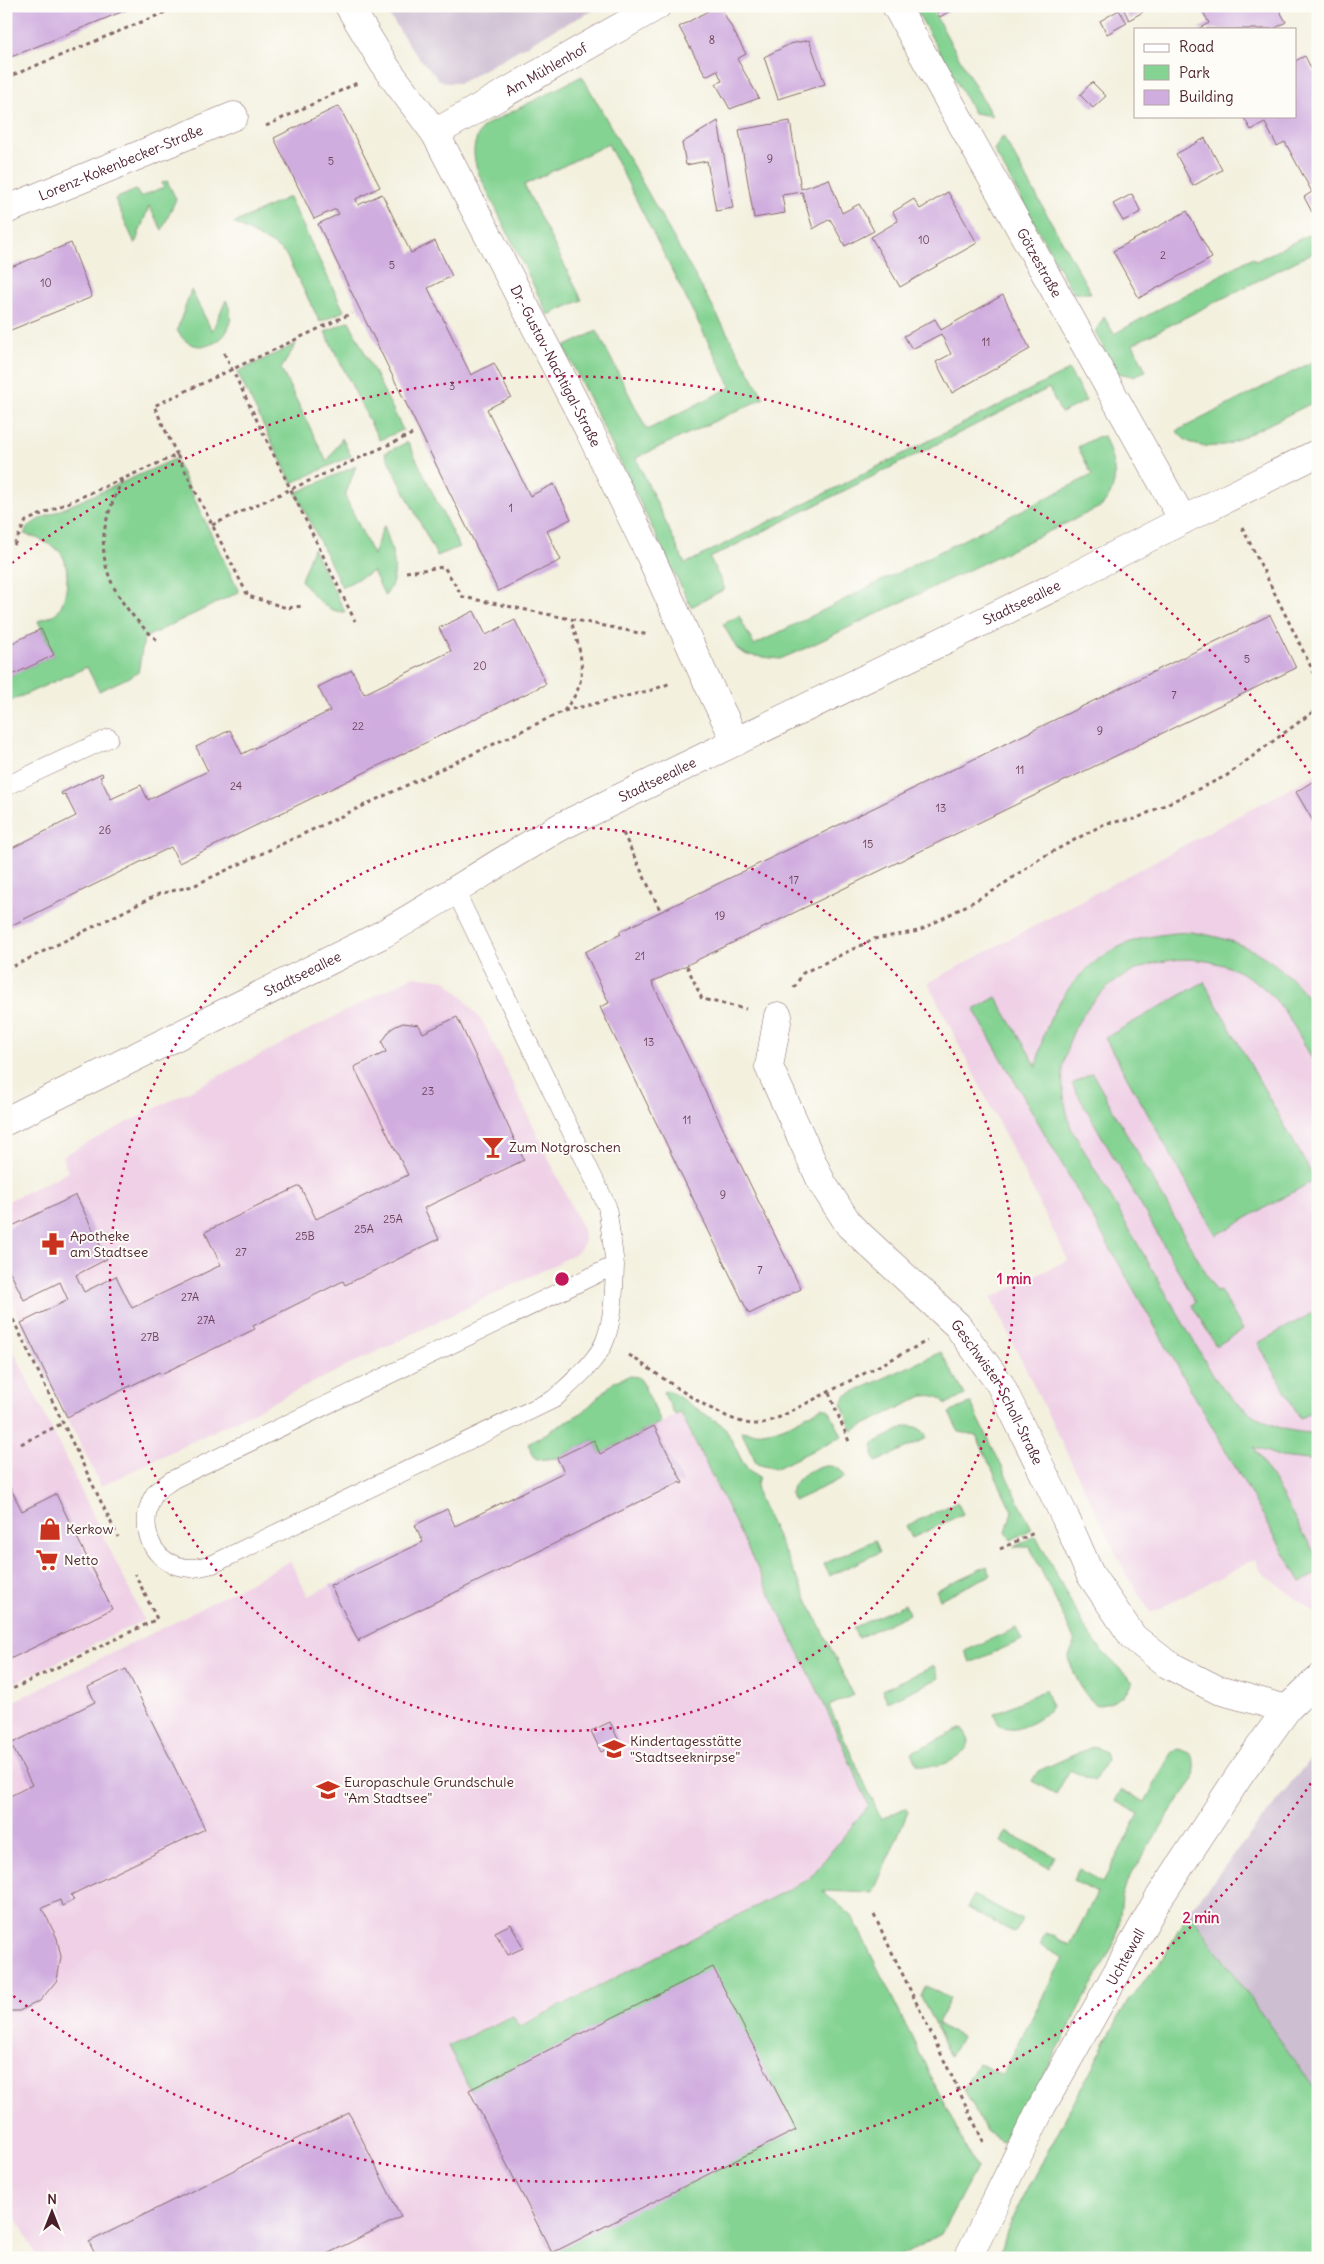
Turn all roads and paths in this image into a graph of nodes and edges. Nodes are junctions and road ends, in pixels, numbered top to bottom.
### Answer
1 (180, 6) edge
2 (349, 6) edge
3 (657, 6) edge
4 (896, 6) edge
5 (387, 69) junction
6 (6, 78) edge
7 (234, 116) joint
8 (435, 133) junction
9 (6, 210) edge
10 (352, 313) dead end
11 (224, 353) dead end
12 (231, 370) junction
13 (412, 434) dead end
14 (1318, 453) edge
15 (177, 455) junction
16 (122, 479) junction
17 (290, 489) junction
18 (1228, 497) junction
19 (1183, 520) junction
20 (212, 525) junction
21 (14, 545) dead end
22 (406, 572) dead end
23 (302, 606) dead end
24 (571, 620) junction
25 (355, 621) dead end
26 (684, 627) junction
27 (157, 640) dead end
28 (702, 671) junction
29 (1318, 701) edge
30 (1318, 708) edge
31 (564, 711) junction
32 (109, 738) dead end
33 (736, 742) junction
34 (6, 786) edge
35 (609, 804) junction
36 (455, 890) junction
37 (662, 912) dead end
38 (687, 966) dead end
39 (6, 970) edge
40 (778, 1016) junction
41 (6, 1120) edge
42 (615, 1264) junction
43 (6, 1305) edge
44 (957, 1326) junction
45 (606, 1339) junction
46 (829, 1393) junction
47 (63, 1423) junction
48 (21, 1444) dead end
49 (850, 1444) dead end
50 (122, 1545) dead end
51 (134, 1570) dead end
52 (1318, 1680) edge
53 (6, 1692) edge
54 (1287, 1709) junction
55 (874, 1915) dead end
56 (1003, 2184) junction
57 (968, 2258) edge

1 - 6 path
2 - 5 street, Dr.-Gustav-Nachtigal-Straße
3 - 8 street, Am Mühlenhof
4 - 19 street, Götzestraße
5 - 7 path
5 - 8 street, Dr.-Gustav-Nachtigal-Straße
7 - 9 street, Lorenz-Kokenbecker-Straße
8 - 26 street, Dr.-Gustav-Nachtigal-Straße
10 - 12 path
11 - 12 path
12 - 15 path
12 - 17 path
13 - 17 path
14 - 18 street, Stadtseeallee
15 - 16 path
15 - 20 path
16 - 21 path
16 - 27 path
17 - 20 path
17 - 25 path
18 - 19 street, Stadtseeallee
18 - 29 path
19 - 33 street, Stadtseeallee
20 - 23 path
22 - 24 path
24 - 26 path
24 - 31 path
26 - 28 street, Dr.-Gustav-Nachtigal-Straße
28 - 31 path
28 - 33 street, Dr.-Gustav-Nachtigal-Straße
30 - 40 path
31 - 39 path
32 - 34 lane
33 - 35 street, Stadtseeallee
35 - 36 street, Stadtseeallee
35 - 37 path
36 - 41 street, Stadtseeallee
36 - 42 lane
38 - 40 path
40 - 44 street, Geschwister-Scholl-Straße
42 - 45 lane
42 - 45 lane
43 - 47 path
44 - 46 path
44 - 54 street, Geschwister-Scholl-Straße
45 - 46 path
46 - 49 path
47 - 48 path
47 - 50 path
51 - 53 path
52 - 54 street, Uchtewall
54 - 56 street, Uchtewall
55 - 56 path
56 - 57 street, Uchtewall

